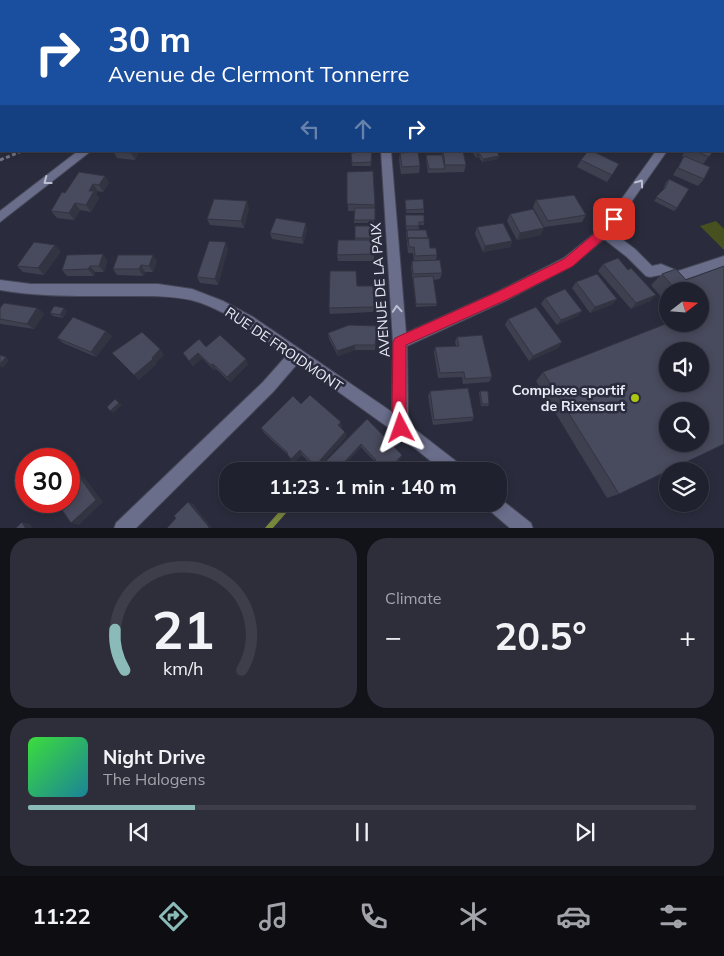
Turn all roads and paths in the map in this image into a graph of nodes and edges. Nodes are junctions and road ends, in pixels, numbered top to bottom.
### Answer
1 (20, 152) edge
2 (85, 152) edge
3 (386, 152) edge
4 (661, 152) edge
5 (0, 160) edge
6 (0, 217) edge
7 (604, 232) junction
8 (724, 261) edge
9 (0, 285) edge
10 (400, 342) junction
11 (297, 354) junction
12 (401, 428) junction
13 (444, 462) edge
14 (505, 512) edge
15 (122, 528) edge
16 (525, 528) edge

1 - 5 path
2 -> 6 street
10 -> 3 street, AVENUE DE LA PAIX
7 -> 4 street
7 - 8 street
7 - 10 street
9 - 11 street, RUE DE FROIDMONT
10 - 12 street, AVENUE DE LA PAIX
11 - 12 street, RUE DE FROIDMONT
11 - 15 street
12 - 13 street, RUE DE FROIDMONT
14 - 16 street

